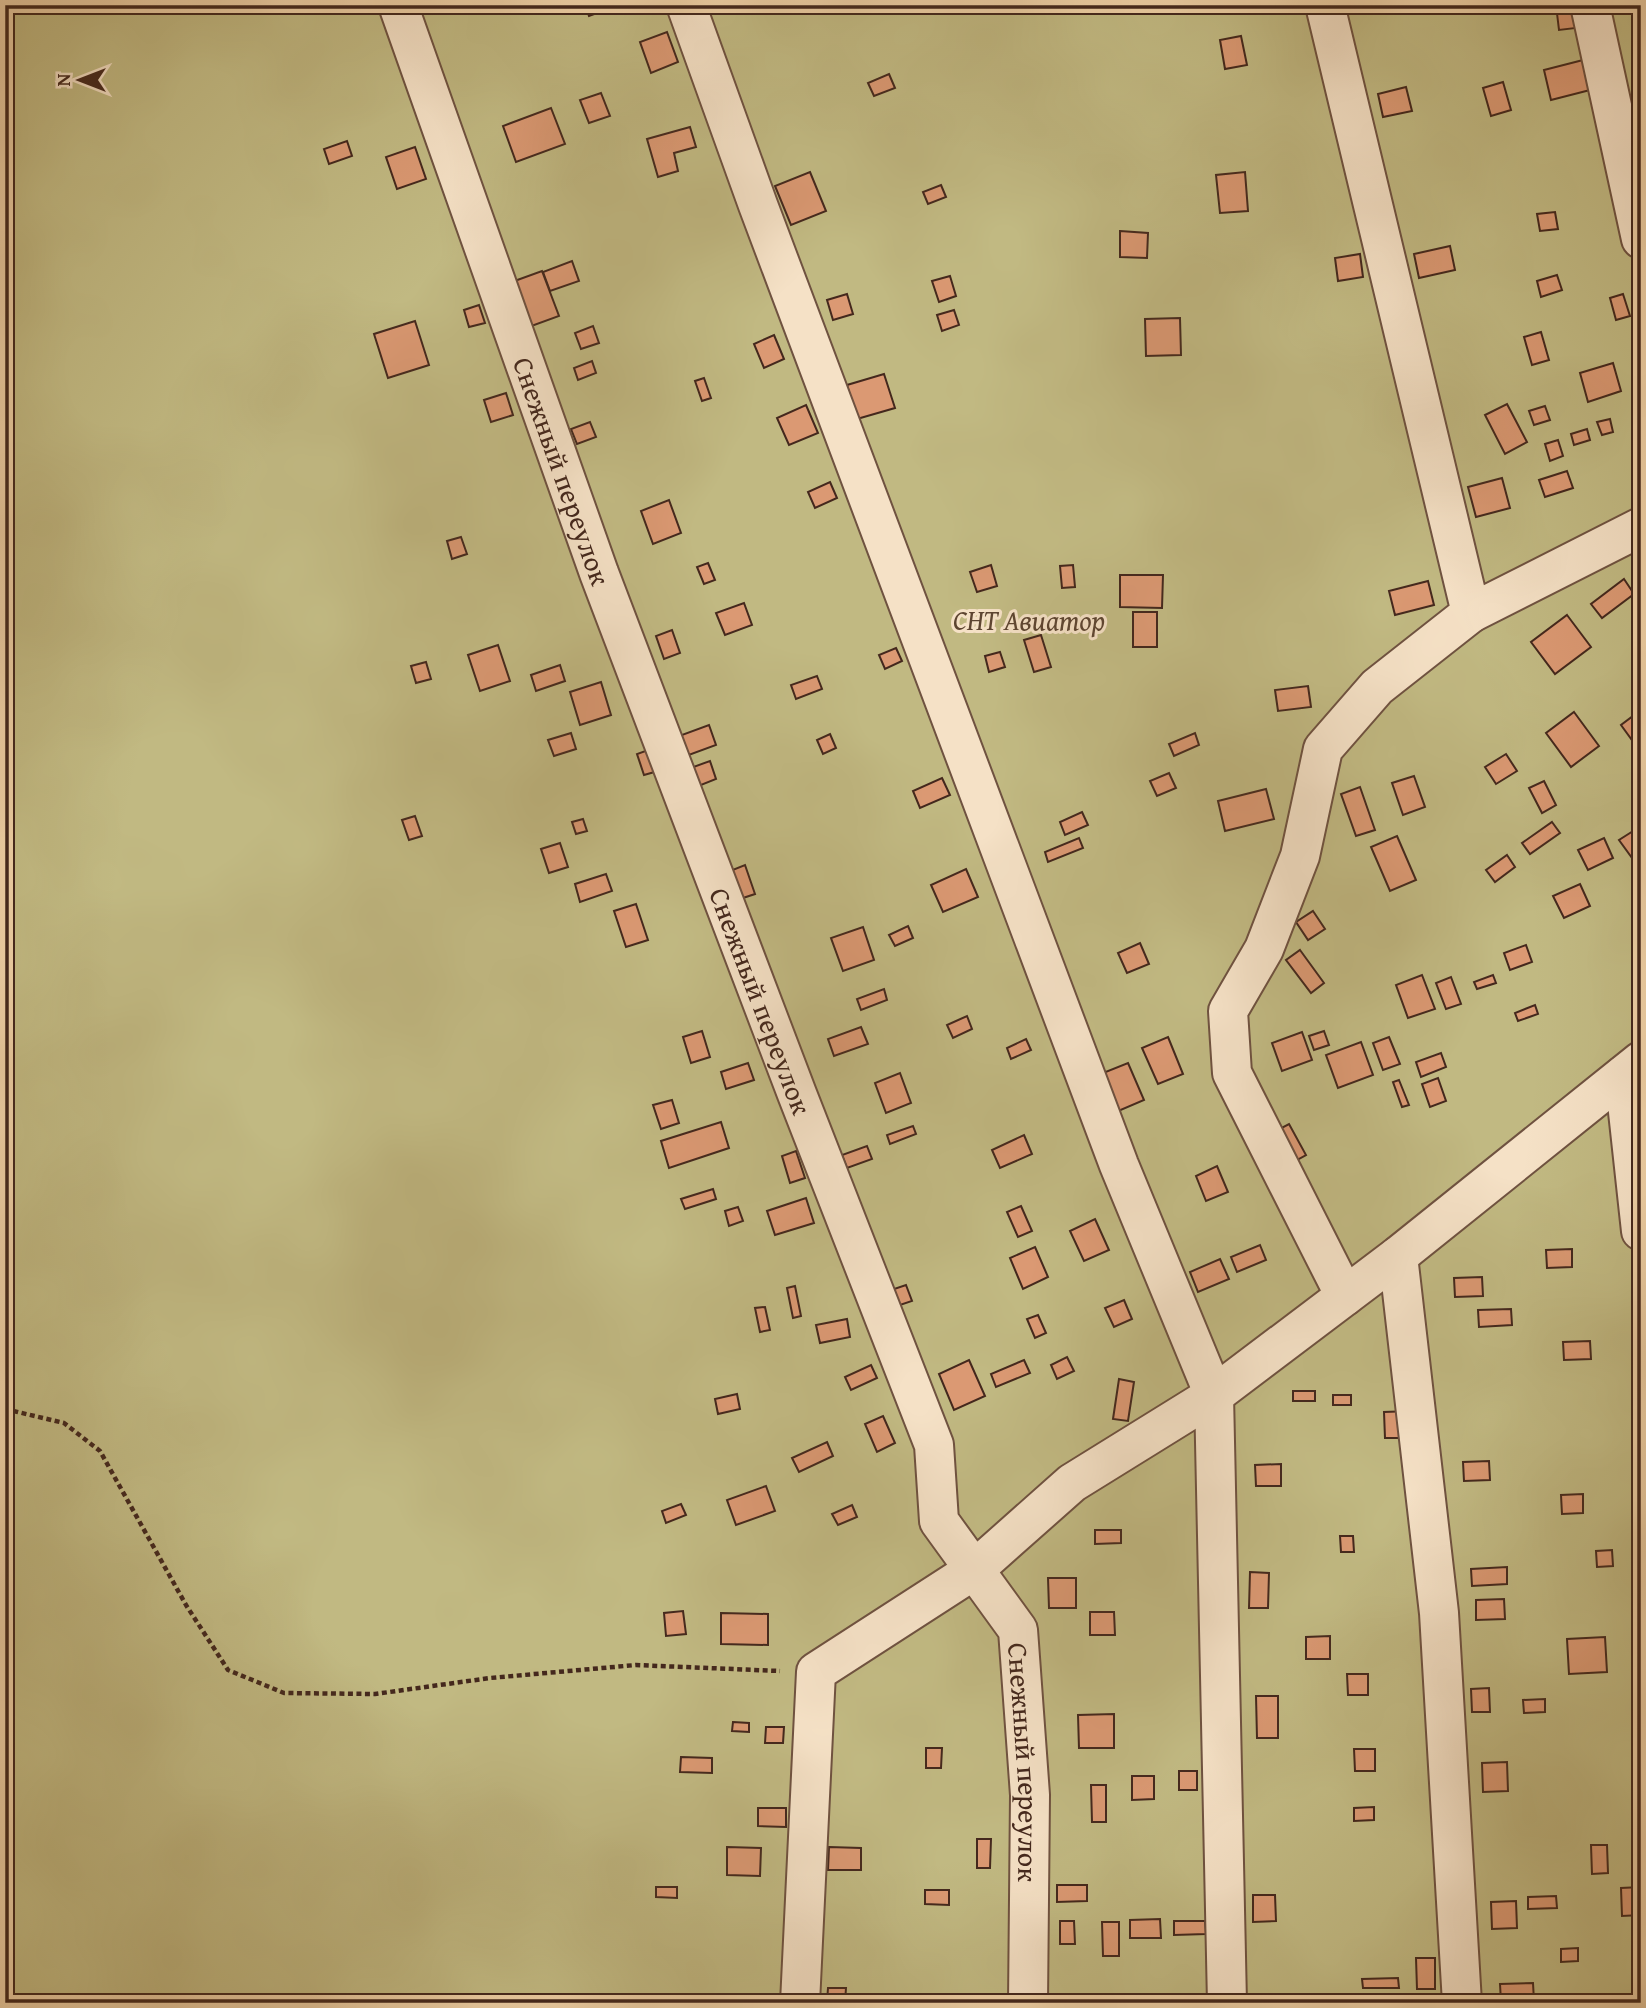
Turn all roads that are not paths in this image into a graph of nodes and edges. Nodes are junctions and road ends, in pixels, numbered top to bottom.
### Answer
1 (398, 5) edge
2 (686, 5) edge
3 (1325, 5) edge
4 (1590, 5) edge
5 (1641, 239) edge
6 (1641, 527) edge
7 (1471, 613) junction
8 (1632, 1068) edge
9 (1641, 1231) edge
10 (1398, 1256) junction
11 (1345, 1296) junction
12 (1214, 1395) junction
13 (974, 1570) junction
14 (800, 2003) edge
15 (1028, 2003) edge
16 (1227, 2003) edge
17 (1462, 2003) edge

1 - 13 lane, Снежный переулок
2 - 12 lane
3 - 7 lane
4 - 5 lane
6 - 7 lane
7 - 11 lane
8 - 9 lane
8 - 10 lane
10 - 11 lane
10 - 17 lane
11 - 12 lane
12 - 13 lane
12 - 16 lane
13 - 14 lane
13 - 15 lane, Снежный переулок

